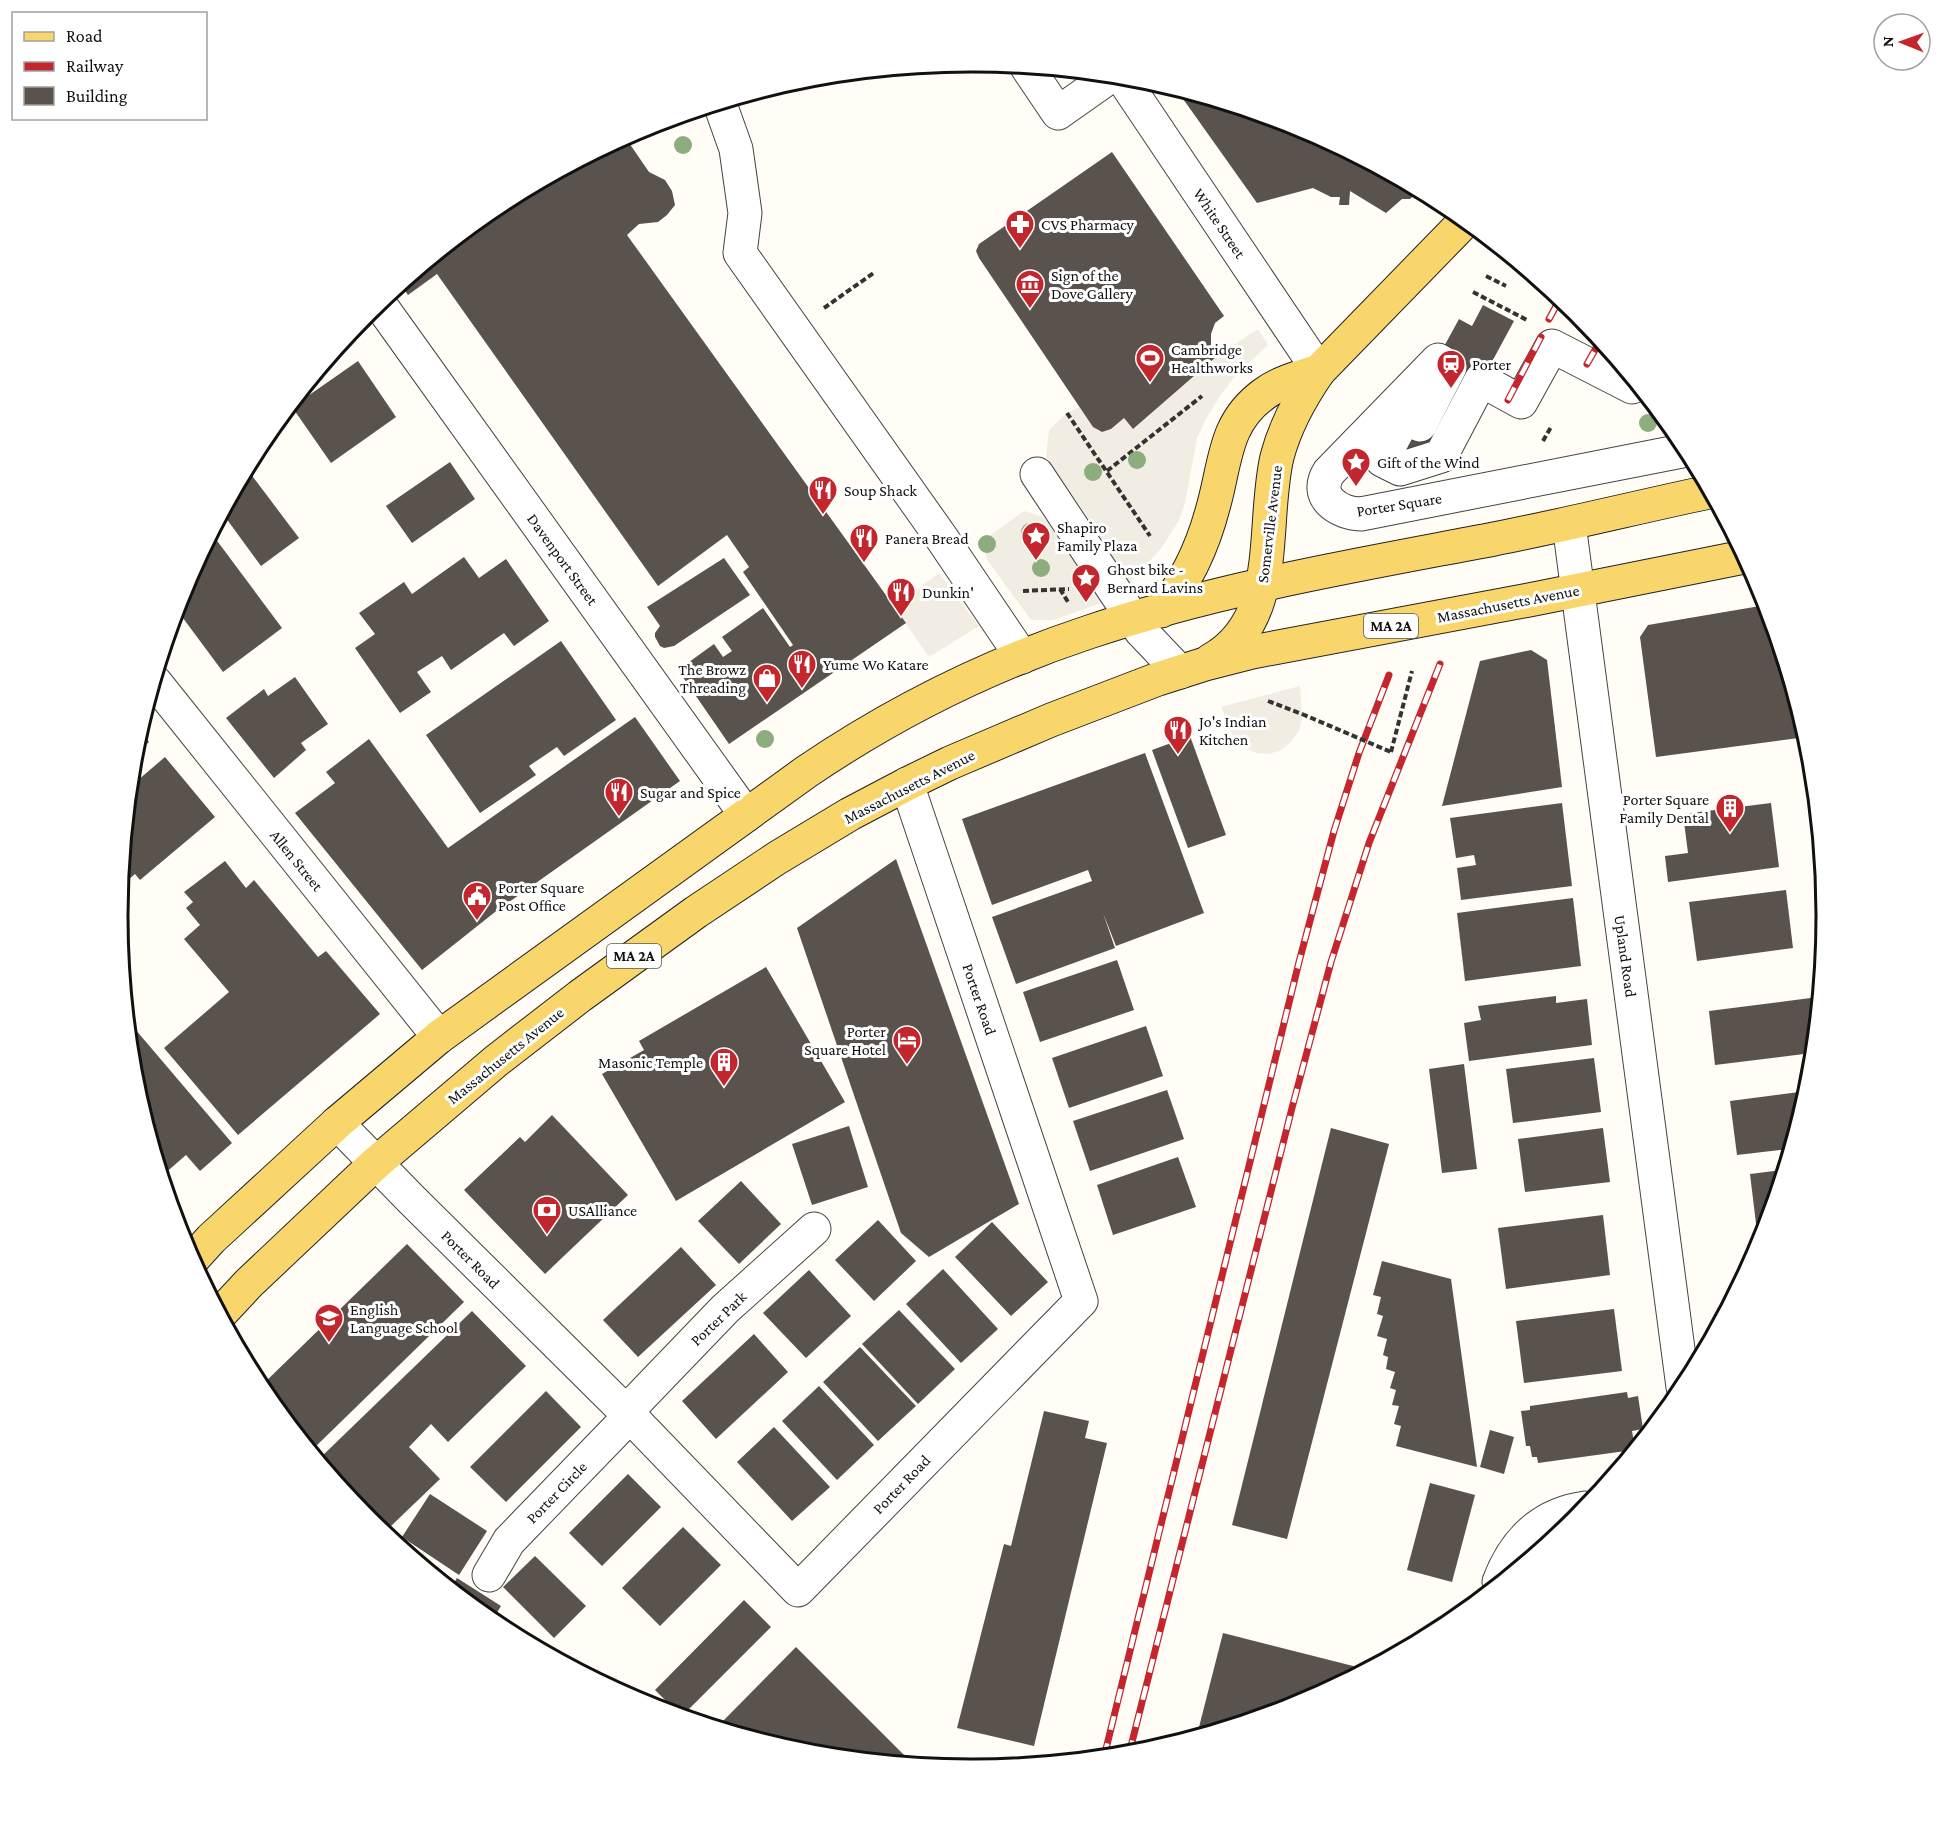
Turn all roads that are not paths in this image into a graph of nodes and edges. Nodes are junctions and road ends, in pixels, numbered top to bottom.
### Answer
1 (1032, 74) edge
2 (1102, 82) edge
3 (1128, 87) edge
4 (722, 111) edge
5 (1459, 227) edge
6 (385, 311) edge
7 (1319, 371) junction
8 (1626, 384) edge
9 (1676, 452) edge
10 (1037, 474) dead end
11 (1702, 494) edge
12 (1569, 524) junction
13 (1736, 559) edge
14 (1262, 585) junction
15 (1578, 589) junction
16 (1147, 615) junction
17 (1022, 657) junction
18 (1192, 668) junction
19 (160, 688) edge
20 (907, 784) junction
21 (746, 815) junction
22 (440, 1037) junction
23 (337, 1123) junction
24 (376, 1163) junction
25 (814, 1229) dead end
26 (199, 1252) edge
27 (226, 1308) edge
28 (1681, 1371) edge
29 (628, 1414) junction
30 (1567, 1513) edge
31 (1504, 1569) edge
32 (489, 1575) dead end

1 - 2 street
3 - 7 street, White Street
4 - 17 street
5 - 7 main road, Somerville Avenue
6 - 21 street, Davenport Street
7 - 14 main road, Somerville Avenue
7 - 16 main road, Somerville Avenue
8 - 9 street, Porter Square
10 - 16 street
11 - 12 main road, MA 2A
12 - 14 main road, MA 2A
12 - 15 street, Upland Road
13 - 15 main road, Massachusetts Avenue / MA 2A
14 - 16 main road, MA 2A
14 - 18 main road, Somerville Avenue
15 - 18 main road, Massachusetts Avenue / MA 2A
15 - 28 street, Upland Road
16 - 17 main road, MA 2A
16 - 18 street
17 - 21 main road, MA 2A
18 - 20 main road, Massachusetts Avenue / MA 2A
19 - 22 street, Allen Street
20 - 24 main road, Massachusetts Avenue / MA 2A
20 - 29 street, Porter Road
21 - 22 main road, MA 2A
22 - 23 main road, MA 2A
23 - 24 street, Porter Road
23 - 26 main road, MA 2A
24 - 27 main road, Massachusetts Avenue / MA 2A
24 - 29 street, Porter Road
25 - 29 street, Porter Park
29 - 32 street, Porter Circle
30 - 31 street

